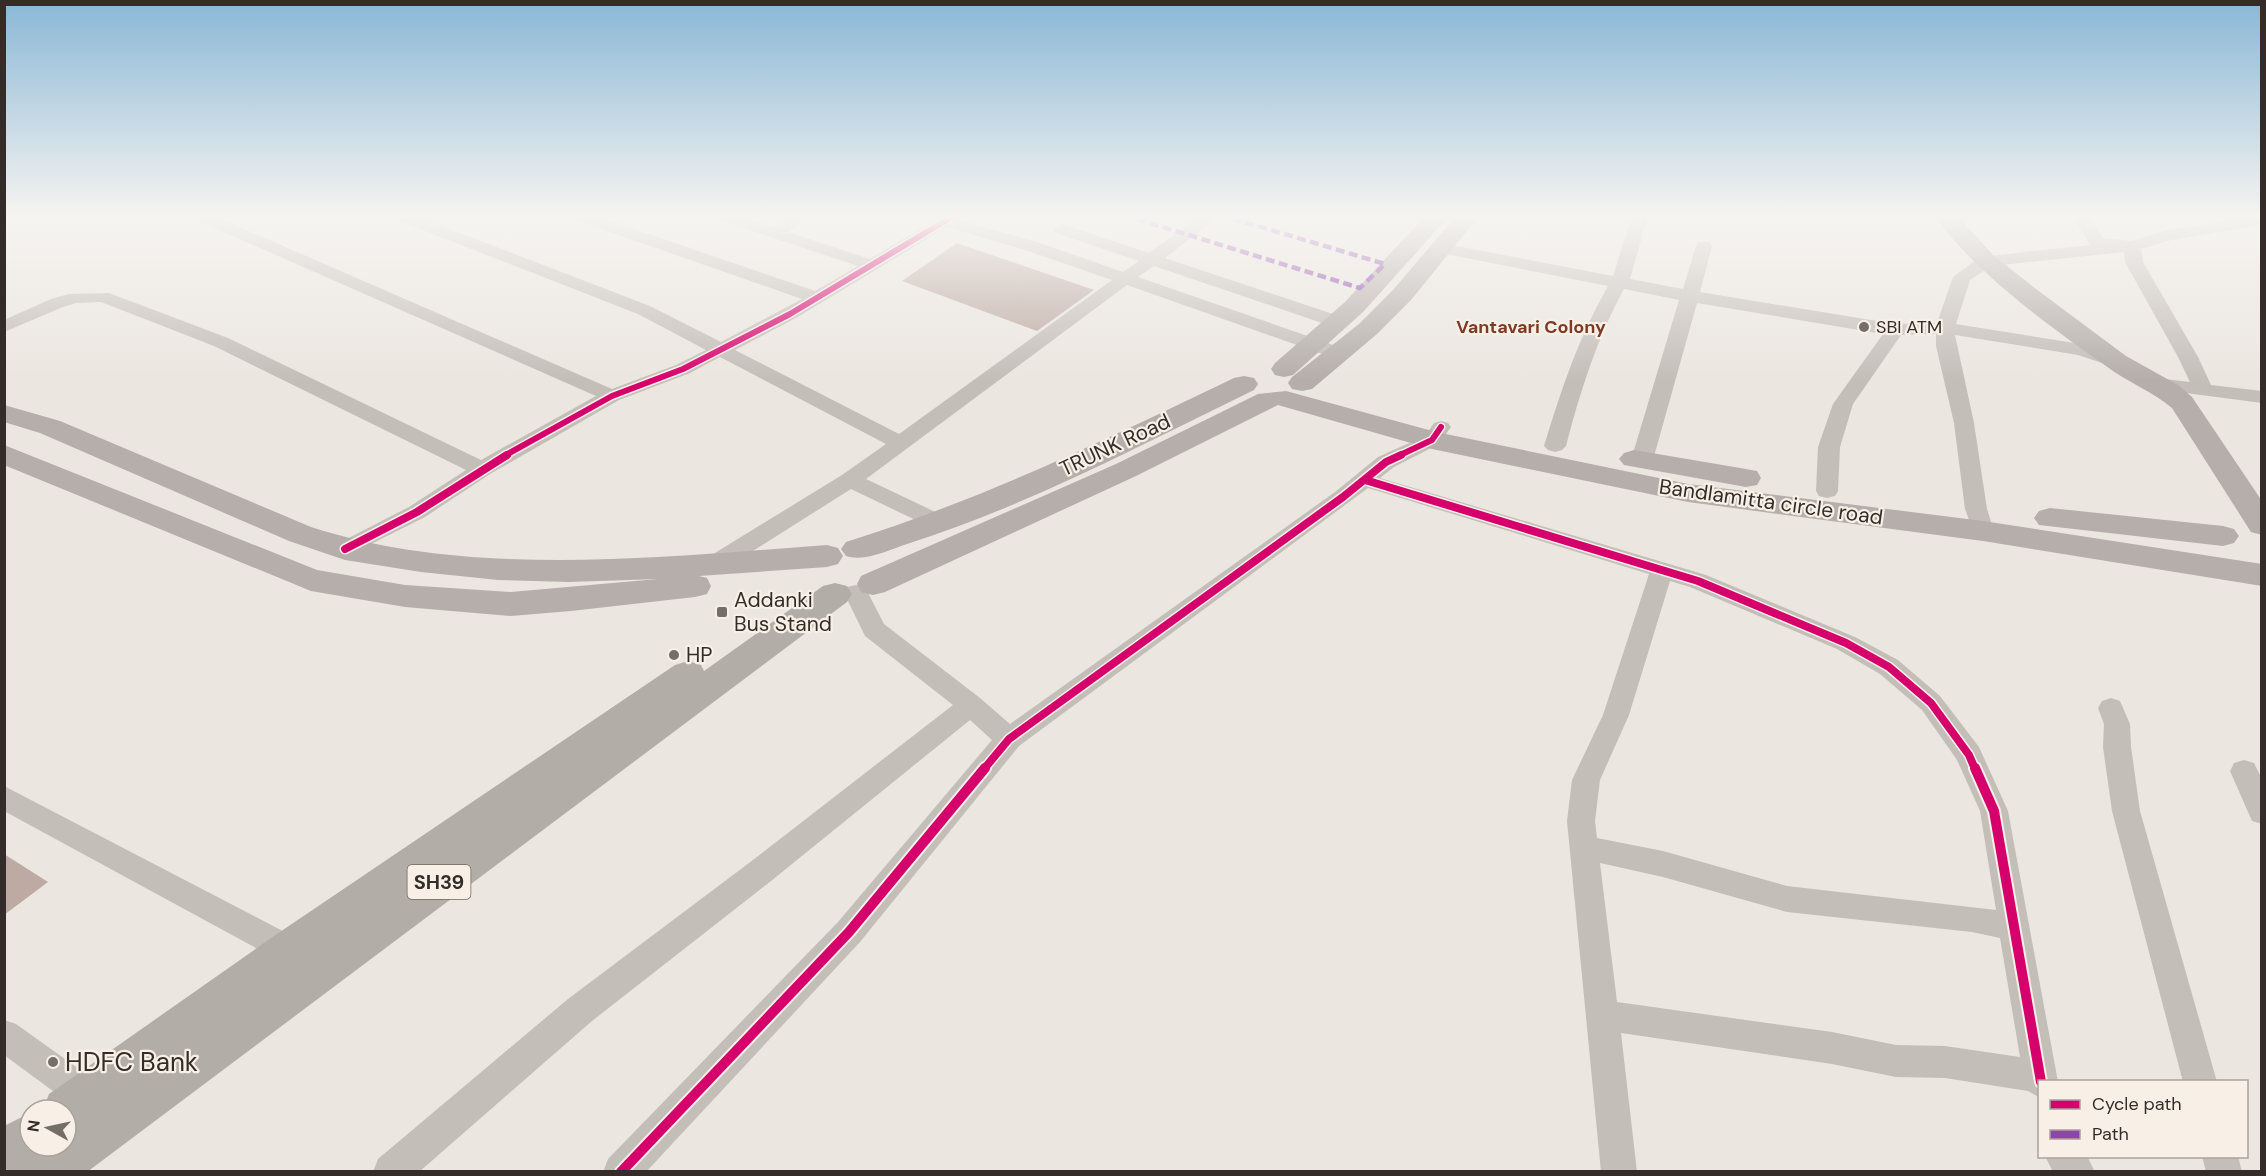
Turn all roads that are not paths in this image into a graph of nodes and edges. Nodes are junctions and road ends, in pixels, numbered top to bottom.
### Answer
1 (324, 270) edge
2 (540, 270) edge
3 (735, 270) edge
4 (864, 270) edge
5 (1098, 270) edge
6 (1136, 270) edge
7 (1184, 270) edge
8 (1388, 270) edge
9 (1423, 270) edge
10 (1552, 270) edge
11 (1623, 270) edge
12 (1697, 270) edge
13 (1973, 270) edge
14 (1998, 270) edge
15 (2138, 270) edge
16 (1123, 279) junction
17 (1619, 283) junction
18 (1689, 296) junction
19 (817, 298) junction
20 (1329, 319) dead end
21 (4, 327) edge
22 (1945, 328) junction
23 (1894, 330) junction
24 (1312, 344) junction
25 (721, 350) junction
26 (1338, 353) junction
27 (2117, 362) junction
28 (2155, 384) junction
29 (1281, 387) junction
30 (2203, 390) junction
31 (612, 396) junction
32 (2262, 398) edge
33 (4, 413) edge
34 (1437, 433) junction
35 (900, 443) junction
36 (1555, 446) junction
37 (4, 454) edge
38 (1642, 460) junction
39 (482, 469) junction
40 (850, 480) junction
41 (1365, 480) junction
42 (1827, 491) junction
43 (1980, 520) junction
44 (938, 522) junction
45 (2262, 525) edge
46 (2223, 536) junction
47 (345, 549) junction
48 (718, 562) junction
49 (1662, 570) junction
50 (2262, 573) edge
51 (840, 576) junction
52 (971, 705) junction
53 (2111, 708) dead end
54 (1009, 739) junction
55 (2244, 771) dead end
56 (4, 797) edge
57 (2262, 813) edge
58 (1584, 847) junction
59 (2014, 927) junction
60 (289, 950) junction
61 (1602, 1015) junction
62 (4, 1035) edge
63 (2041, 1079) edge
64 (2199, 1080) edge
65 (72, 1098) edge
66 (78, 1102) edge
67 (18, 1146) edge
68 (4, 1156) edge
69 (2065, 1158) edge
70 (45, 1172) edge
71 (391, 1172) edge
72 (621, 1172) edge
73 (1618, 1172) edge
74 (2077, 1172) edge

1 - 31 street
2 - 25 street
3 - 19 street
4 - 19 street
5 - 16 street
6 - 16 street
7 - 20 street
8 - 24 main road
9 - 26 main road
10 - 17 street
11 - 17 street
12 - 18 street
13 - 22 street
14 - 27 main road
15 - 30 street
16 - 24 street
16 - 35 street
17 - 18 street
17 - 36 street
18 - 23 street
18 - 38 street
19 - 25 street
21 - 39 street
22 - 23 street
22 - 27 street
22 - 43 street
23 - 42 street
24 - 26 street
24 - 29 main road
25 - 31 street
25 - 35 street
26 - 29 main road
27 - 28 main road
28 - 30 street
28 - 45 main road
29 - 34 main road, Bandlamitta circle road
29 - 44 main road, TRUNK Road
29 - 51 main road
30 - 32 street
31 - 39 street
33 - 47 main road
34 - 36 main road
34 - 41 street
34 - 43 main road, Bandlamitta circle road
35 - 40 street
36 - 38 main road
37 - 51 main road
38 - 42 main road
39 - 47 street
40 - 44 street
40 - 48 street
41 - 49 street
41 - 54 street
42 - 43 main road
43 - 46 main road
43 - 50 main road, Bandlamitta circle road
44 - 51 main road, TRUNK Road
45 - 46 main road
46 - 50 main road, Bandlamitta circle road
47 - 48 main road
48 - 51 main road
49 - 58 street
49 - 59 street
51 - 52 street
51 - 60 main road, SH39
51 - 70 main road, SH39
52 - 54 street
52 - 71 street
53 - 64 street
54 - 72 street
55 - 57 street
56 - 60 street
58 - 59 street
58 - 61 street
59 - 63 street
60 - 66 main road, SH39
61 - 63 street
61 - 73 street
62 - 65 street
67 - 68 main road
69 - 74 street

